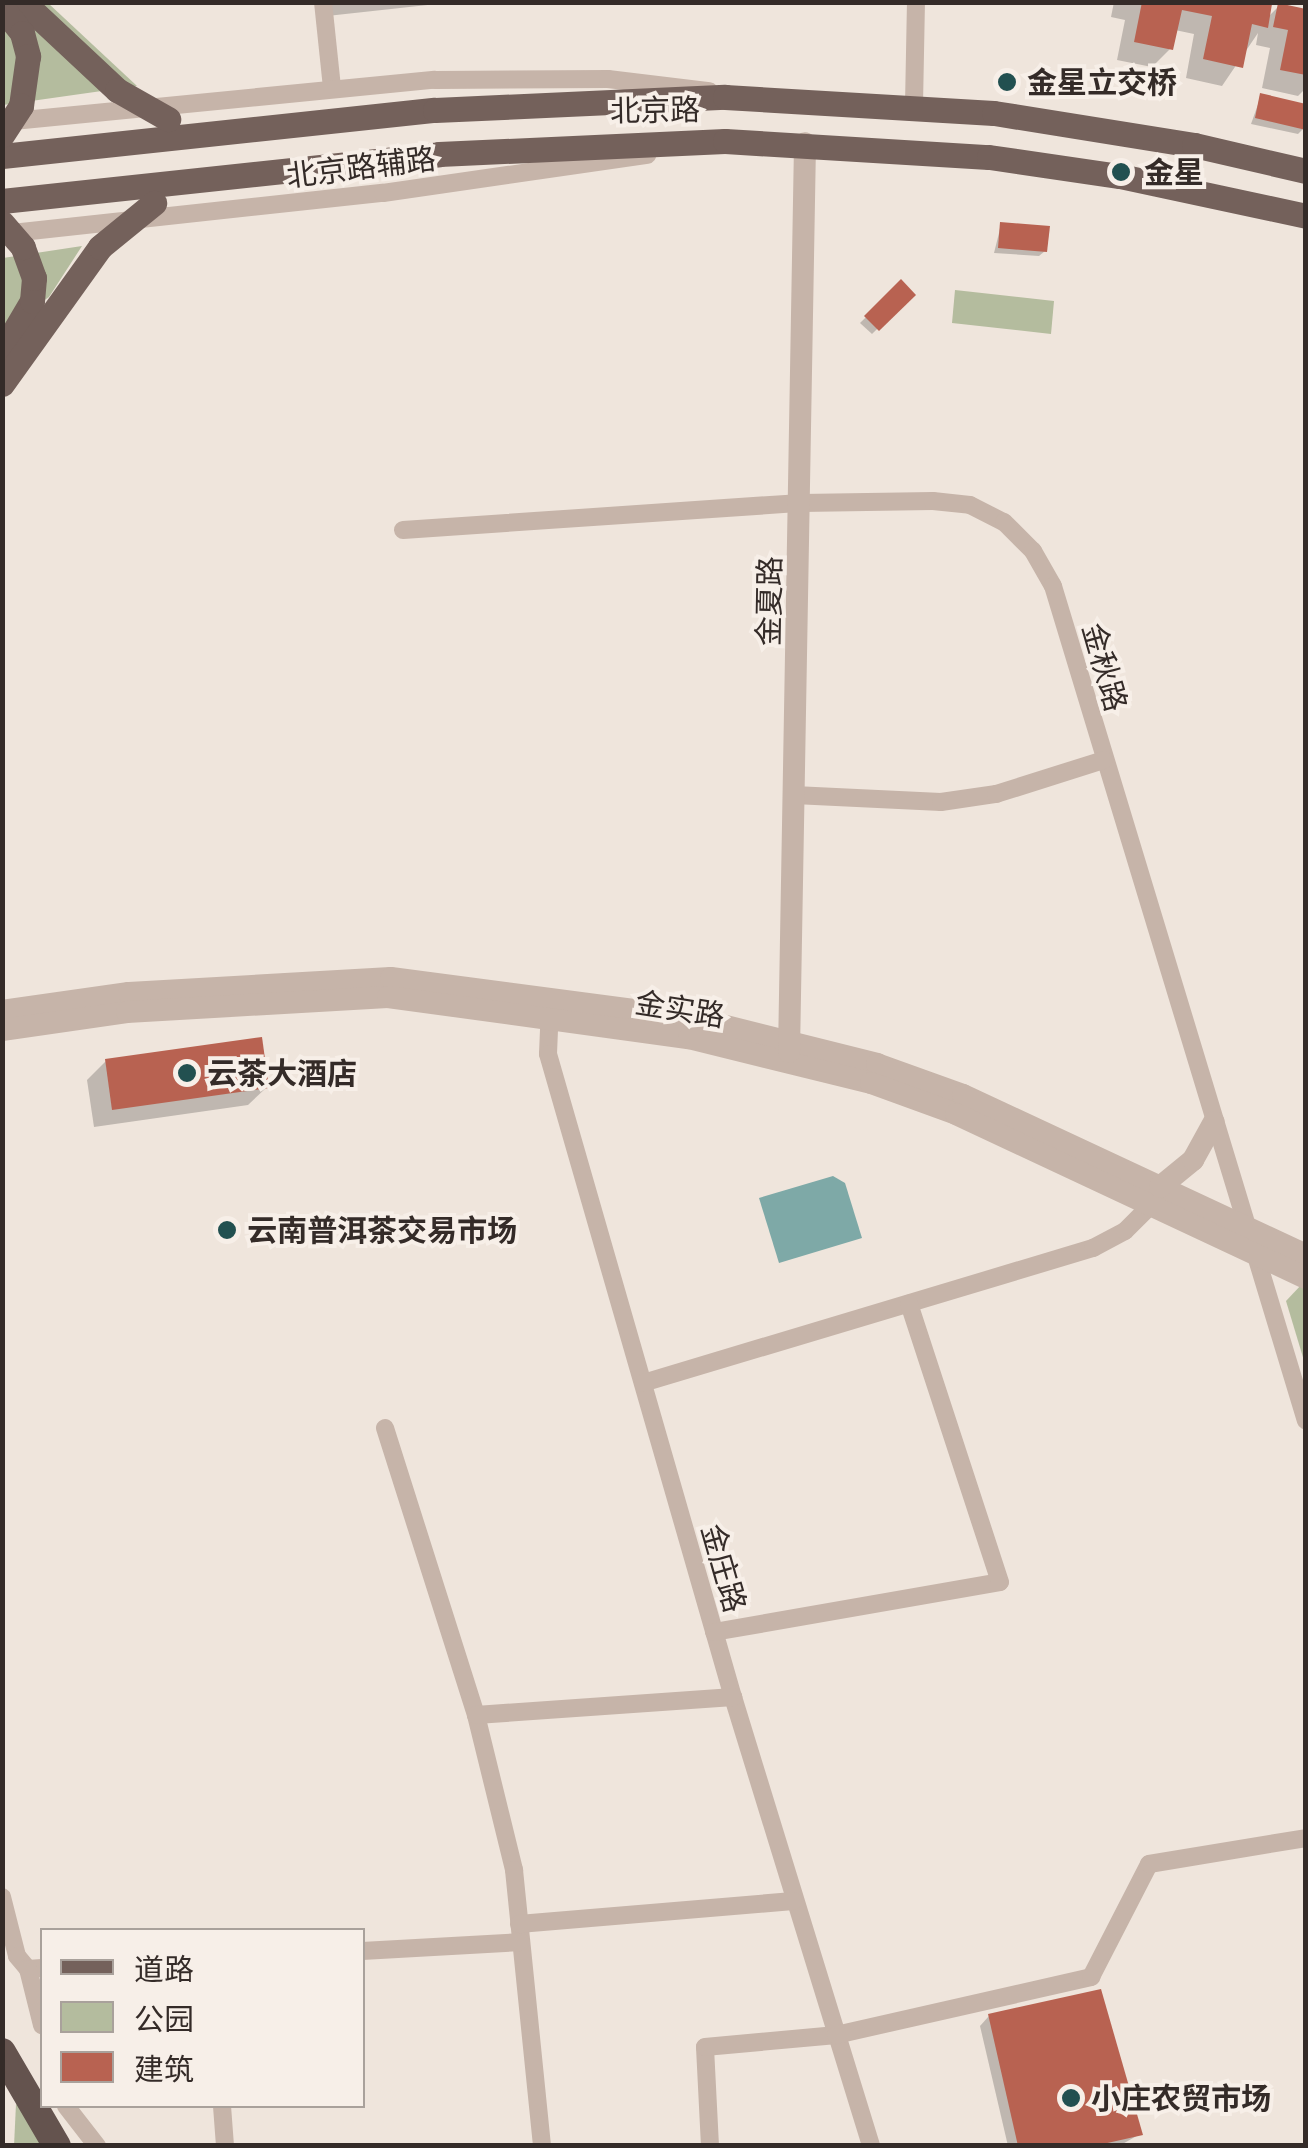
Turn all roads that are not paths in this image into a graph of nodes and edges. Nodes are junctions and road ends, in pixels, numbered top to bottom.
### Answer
1 (23, 2) edge
2 (323, 2) edge
3 (916, 2) edge
4 (2, 8) edge
5 (332, 88) junction
6 (725, 96) junction
7 (914, 105) junction
8 (12, 114) edge
9 (277, 127) junction
10 (2, 135) edge
11 (725, 141) junction
12 (805, 143) junction
13 (2, 156) edge
14 (1306, 170) edge
15 (282, 171) junction
16 (2, 201) edge
17 (1306, 216) edge
18 (2, 223) edge
19 (12, 241) edge
20 (2, 352) edge
21 (2, 384) edge
22 (801, 503) junction
23 (404, 530) dead end
24 (1104, 760) junction
25 (794, 795) junction
26 (2, 997) edge
27 (61, 1002) junction
28 (2, 1011) edge
29 (549, 1011) junction
30 (2, 1030) edge
31 (789, 1050) junction
32 (1214, 1122) junction
33 (1155, 1196) junction
34 (1250, 1230) junction
35 (1306, 1255) edge
36 (1254, 1256) junction
37 (1306, 1278) edge
38 (909, 1303) junction
39 (642, 1383) junction
40 (1306, 1421) edge
41 (385, 1428) dead end
42 (714, 1632) junction
43 (733, 1697) junction
44 (476, 1716) junction
45 (1306, 1838) edge
46 (2, 1897) edge
47 (794, 1901) junction
48 (520, 1934) junction
49 (365, 1951) edge
50 (35, 1968) edge
51 (40, 2009) edge
52 (836, 2035) junction
53 (2, 2052) edge
54 (2, 2092) edge
55 (68, 2108) edge
56 (222, 2108) edge
57 (41, 2146) edge
58 (57, 2146) edge
59 (96, 2146) edge
60 (224, 2146) edge
61 (542, 2146) edge
62 (710, 2146) edge
63 (871, 2146) edge

1 - 9 main road, bridge
2 - 5 street
3 - 7 street
4 - 8 main road
5 - 6 street
5 - 8 street
6 - 7 main road, 北京路
6 - 9 main road, 北京路
7 - 14 main road, 北京路
8 - 10 main road, bridge
9 - 13 main road, 北京路
11 - 12 main road, 北京路
11 - 15 main road, 北京路
11 - 19 street, 北京路辅路
12 - 17 main road, 北京路
12 - 22 street, 金夏路
15 - 16 main road, 北京路
15 - 21 main road, bridge
18 - 19 main road, bridge
19 - 20 main road
22 - 23 street, 金秋路
22 - 24 street, 金秋路
22 - 25 street, 金夏路
24 - 25 street
24 - 32 street, 金秋路
25 - 31 street, 金夏路
26 - 27 street
27 - 28 street, 金实路
27 - 29 street, 金实路
29 - 30 street, 金实路
29 - 31 street, 金实路
29 - 39 street, 金庄路
31 - 33 street, 金实路
32 - 33 street
32 - 34 street, 金秋路
33 - 34 street, 金实路
33 - 36 street, 金实路
33 - 38 street
34 - 35 street, 金实路
34 - 36 street, 金秋路
36 - 37 street, 金实路
36 - 40 street, 金秋路
38 - 39 street
38 - 42 street
39 - 42 street, 金庄路
41 - 44 street
42 - 43 street, 金庄路
43 - 44 street
43 - 47 street, 金庄路
44 - 48 street
45 - 52 street
46 - 50 street
47 - 48 street
47 - 52 street, 金庄路
48 - 49 street
48 - 61 street
50 - 51 street
52 - 62 street
52 - 63 street, 金庄路
53 - 58 highway
54 - 57 highway
55 - 59 street
56 - 60 street

